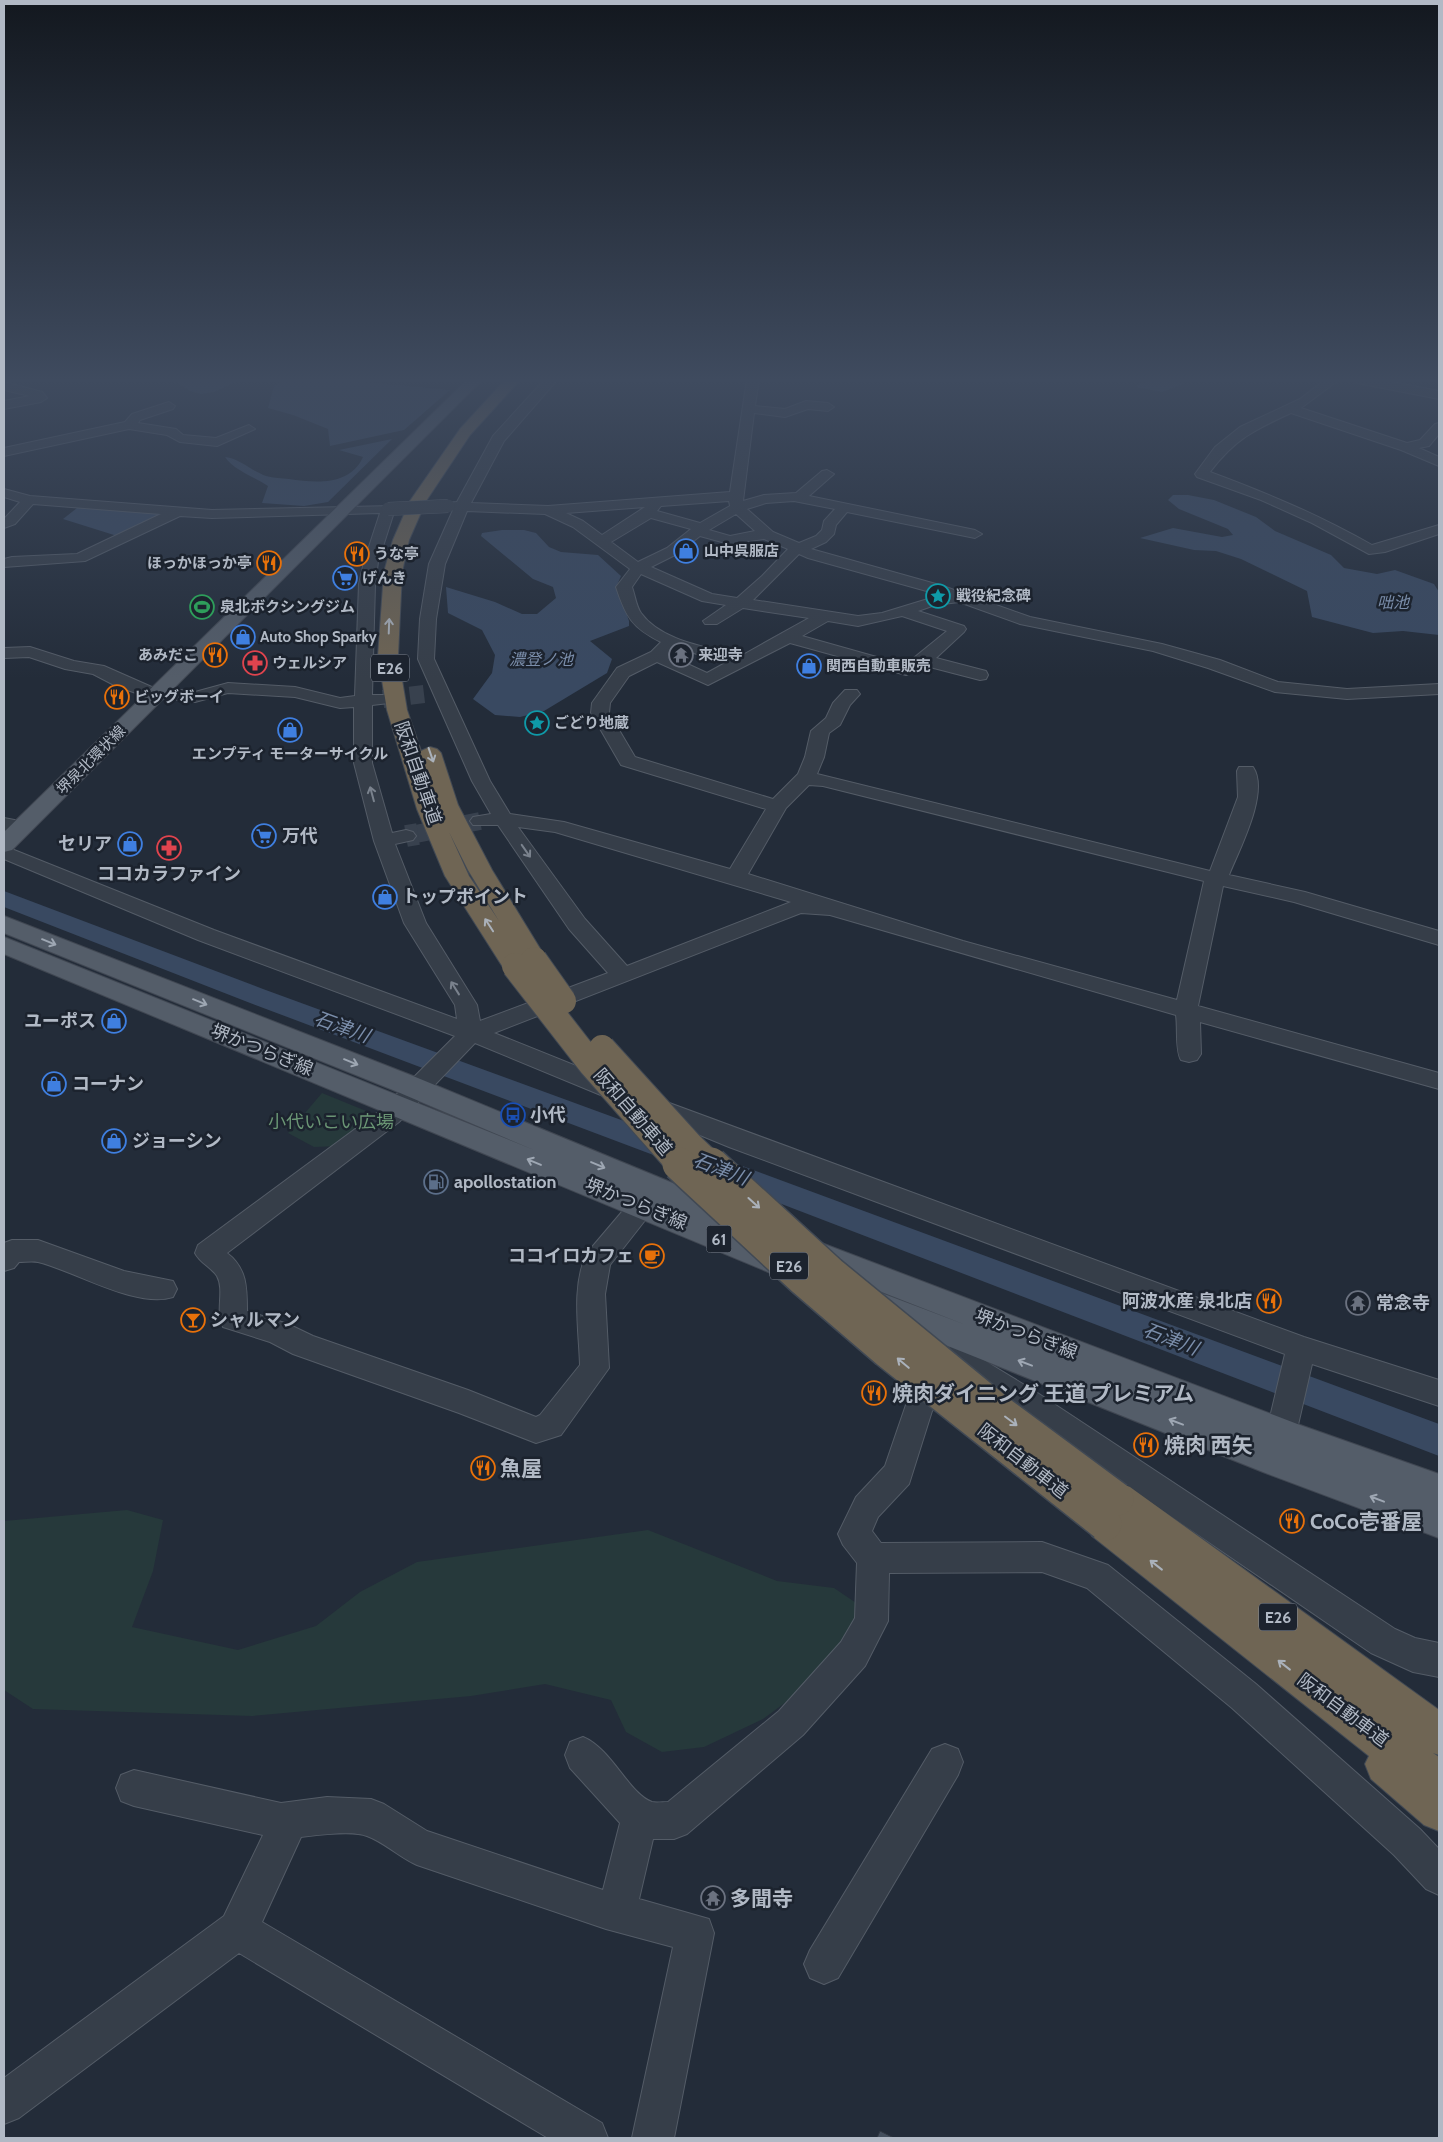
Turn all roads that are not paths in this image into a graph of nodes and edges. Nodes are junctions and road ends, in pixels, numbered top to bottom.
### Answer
1 (375, 479) edge
2 (433, 479) edge
3 (448, 479) edge
4 (472, 479) edge
5 (739, 479) edge
6 (821, 479) edge
7 (1216, 479) edge
8 (4, 493) edge
9 (798, 498) junction
10 (29, 500) junction
11 (736, 502) junction
12 (455, 506) junction
13 (653, 507) junction
14 (842, 508) junction
15 (388, 509) junction
16 (343, 510) junction
17 (548, 510) junction
18 (178, 512) junction
19 (4, 524) edge
20 (1439, 529) edge
21 (700, 530) junction
22 (766, 534) junction
23 (975, 534) dead end
24 (602, 541) junction
25 (798, 549) junction
26 (4, 563) edge
27 (639, 567) junction
28 (933, 596) junction
29 (741, 602) junction
30 (901, 611) junction
31 (826, 616) junction
32 (711, 621) dead end
33 (789, 637) junction
34 (671, 642) junction
35 (4, 653) edge
36 (657, 656) junction
37 (924, 660) junction
38 (742, 661) junction
39 (980, 675) dead end
40 (1439, 689) edge
41 (157, 693) junction
42 (851, 694) dead end
43 (383, 699) tunnel mouth
44 (363, 702) junction
45 (1246, 771) dead end
46 (804, 779) junction
47 (776, 806) junction
48 (503, 818) junction
49 (480, 821) tunnel mouth
50 (4, 824) edge
51 (23, 827) junction
52 (406, 836) tunnel mouth
53 (384, 841) junction
54 (4, 845) edge
55 (4, 852) edge
56 (736, 877) junction
57 (1216, 878) junction
58 (832, 909) junction
59 (4, 924) edge
60 (1439, 938) edge
61 (4, 945) edge
62 (524, 963) junction
63 (623, 976) junction
64 (1186, 1010) junction
65 (471, 1033) junction
66 (1189, 1054) dead end
67 (1439, 1082) edge
68 (415, 1091) junction
69 (641, 1207) junction
70 (4, 1260) edge
71 (162, 1288) dead end
72 (964, 1351) junction
73 (1300, 1352) junction
74 (1439, 1393) edge
75 (1281, 1436) junction
76 (1439, 1490) edge
77 (1111, 1512) junction
78 (1439, 1521) edge
79 (873, 1558) junction
80 (1439, 1660) edge
81 (1322, 1695) junction
82 (1439, 1712) edge
83 (1439, 1735) edge
84 (582, 1755) dead end
85 (945, 1762) dead end
86 (1439, 1783) edge
87 (134, 1788) dead end
88 (1439, 1810) edge
89 (640, 1815) junction
90 (290, 1820) junction
91 (1439, 1876) edge
92 (617, 1912) junction
93 (238, 1930) junction
94 (824, 1964) dead end
95 (4, 2103) edge
96 (587, 2138) edge
97 (653, 2138) edge

1 - 16 main road, 堺泉北環状線
62 -> 2 highway, 阪和自動車道 / E26
3 -> 62 highway, 阪和自動車道 / E26
4 - 12 street
5 - 11 street
6 - 9 street
7 - 20 street
8 - 10 street
9 - 11 street
9 - 14 street
10 - 18 street
10 - 19 street
11 - 13 street
11 - 21 street
11 - 22 street
12 - 15 street, bridge
12 - 17 street
12 - 48 street
13 - 17 street
13 - 21 street
13 - 24 street
14 - 23 street
14 - 25 street
15 - 16 street
15 - 44 street
16 - 18 street
16 - 41 main road, 堺泉北環状線
17 - 24 street
18 - 26 street
21 - 22 street
21 - 27 street
22 - 25 street
24 - 27 street
25 - 28 street
25 - 29 street
27 - 29 street
27 - 34 street
28 - 30 street
28 - 40 street
29 - 31 street
29 - 32 street
30 - 31 street
30 - 37 street
31 - 33 street
33 - 37 street
33 - 38 street
34 - 36 street
34 - 38 street
35 - 41 street
36 - 38 street
36 - 47 street
37 - 39 street
41 - 44 street
41 - 51 main road, 堺泉北環状線
42 - 46 street
43 - 44 street
53 -> 44 street
45 - 57 street
46 - 47 street
46 - 57 street
47 - 56 street
48 - 49 street
48 - 56 street
48 -> 63 street
50 - 51 street
51 - 54 main road, 堺泉北環状線
52 - 53 street
65 -> 53 street
55 - 65 street
56 - 58 street
57 - 60 street
57 - 64 street
58 - 63 street
58 - 64 street
59 -> 68 main road, 堺かつらぎ線 / 61
61 - 68 main road, 堺かつらぎ線 / 61
62 - 77 highway, 阪和自動車道 / E26, bridge
63 - 65 street
64 - 66 street
64 - 67 street
65 - 68 street
65 - 73 street
69 -> 68 main road, 堺かつらぎ線 / 61
68 - 69 street
68 -> 75 main road, 堺かつらぎ線 / 61
69 - 72 main road, 堺かつらぎ線 / 61
70 - 71 street
75 -> 72 main road, 堺かつらぎ線 / 61
72 - 79 street
72 - 80 street
73 - 74 street
73 - 75 street
75 - 76 main road, 堺かつらぎ線 / 61
78 -> 75 main road, 堺かつらぎ線 / 61
81 -> 77 highway, 阪和自動車道 / E26
77 - 82 highway
77 - 83 highway, 阪和自動車道 / E26
79 - 89 street
79 - 91 street
81 - 86 highway, 阪和自動車道 / E26
81 - 88 highway
84 - 89 street
85 - 94 street
87 - 90 street
89 - 92 street
90 - 92 street
90 - 93 street
92 - 97 street
93 - 95 street
93 - 96 street

